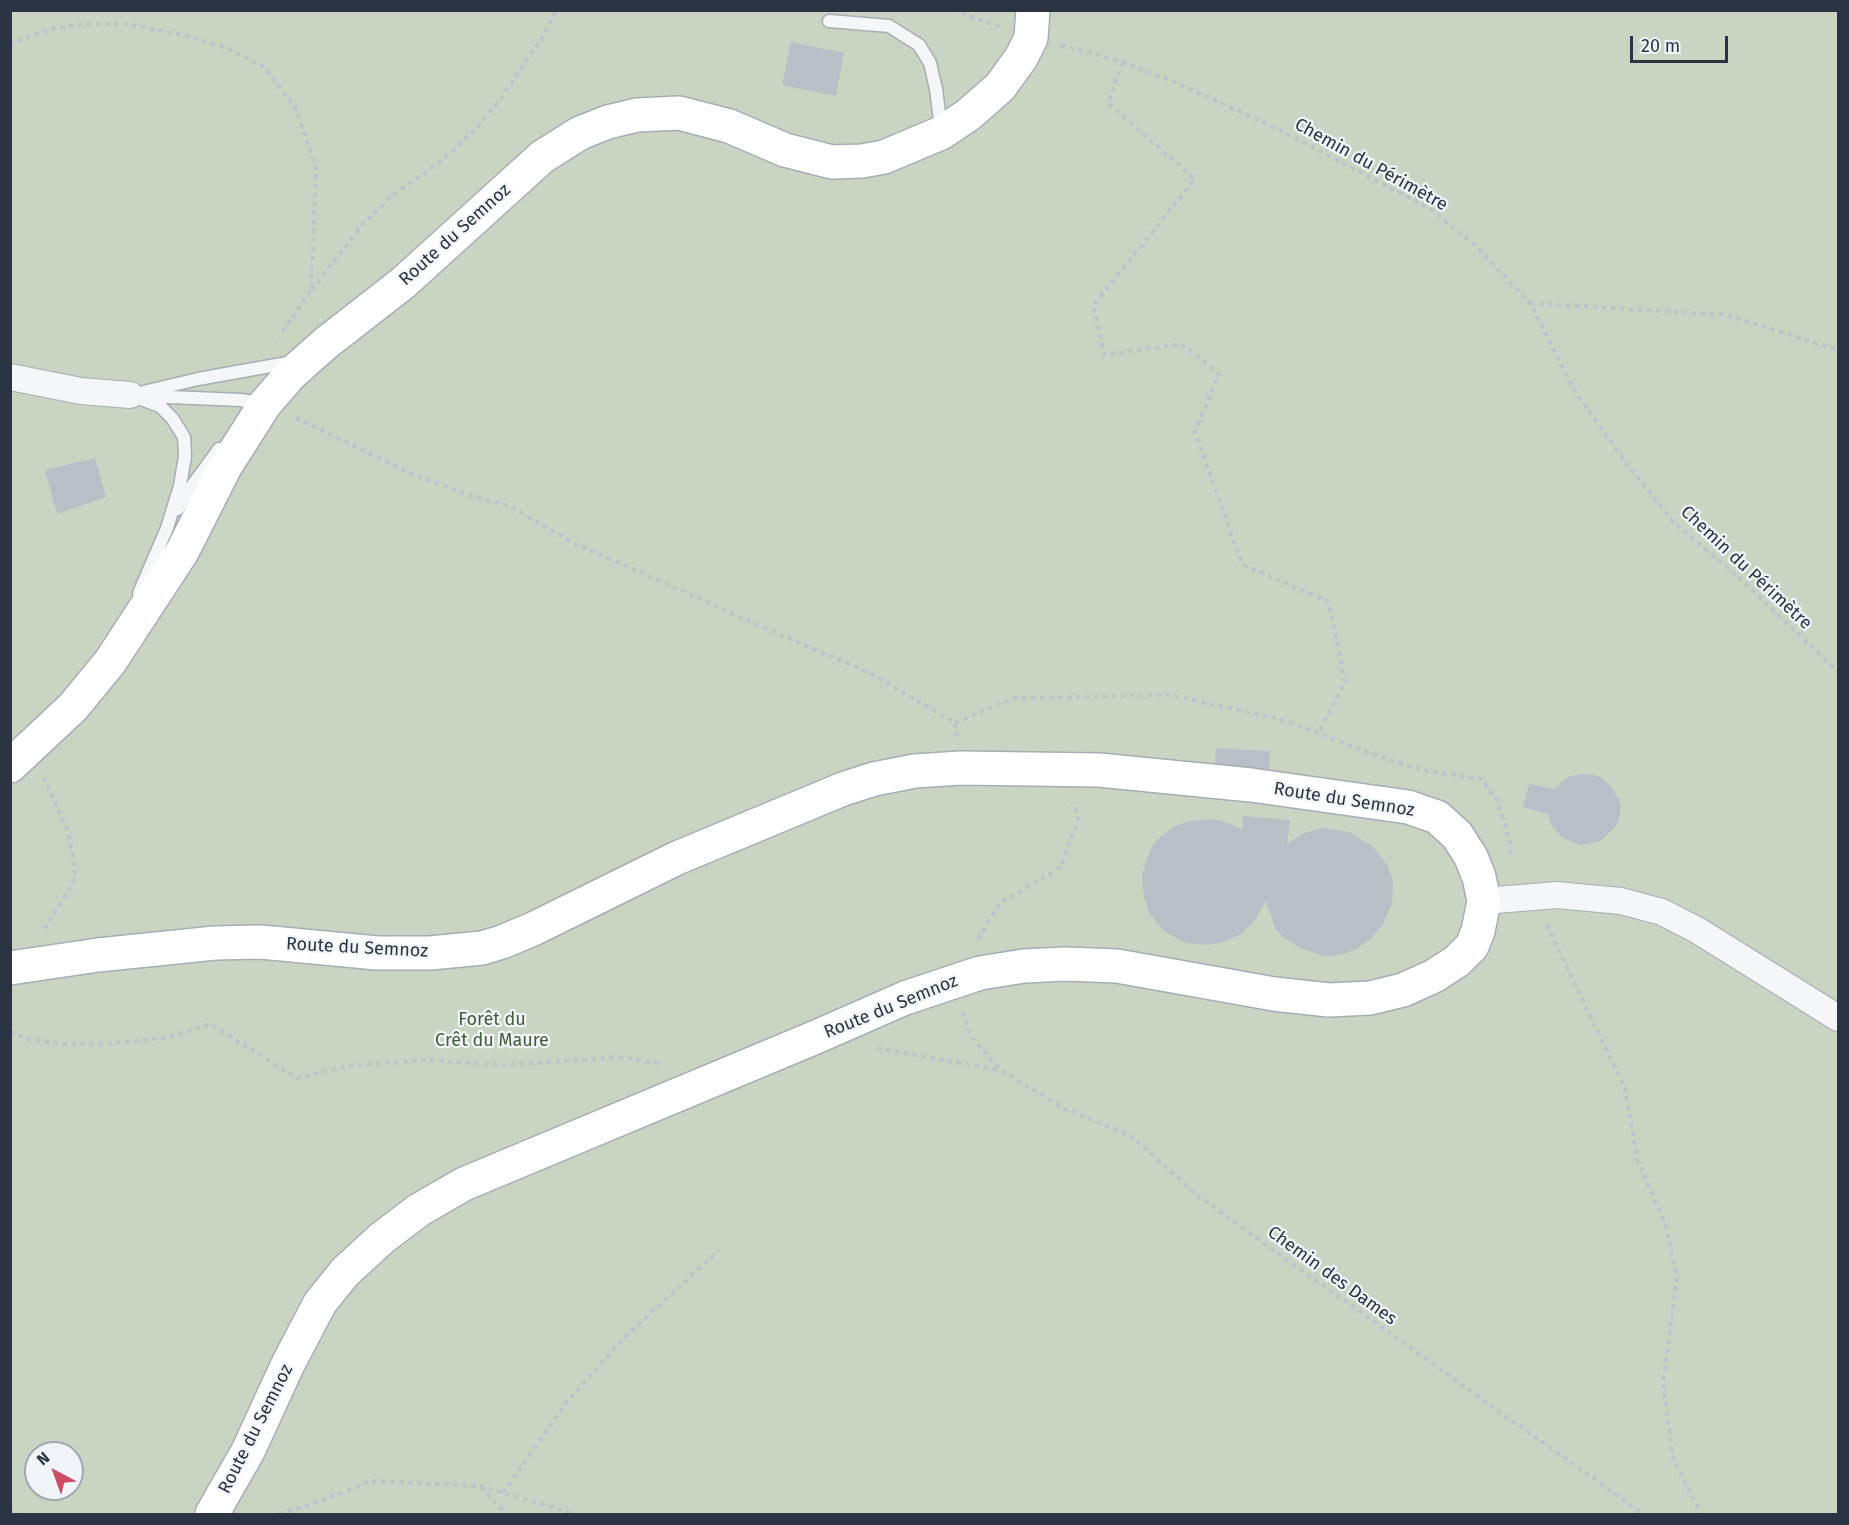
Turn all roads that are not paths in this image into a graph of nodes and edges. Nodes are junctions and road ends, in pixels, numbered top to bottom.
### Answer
1 (829, 21) dead end
2 (1032, 24) edge
3 (941, 133) junction
4 (307, 359) junction
5 (10, 377) edge
6 (129, 395) junction
7 (265, 404) junction
8 (167, 528) junction
9 (89, 686) junction
10 (10, 766) edge
11 (1491, 901) junction
12 (10, 968) edge
13 (1839, 1018) edge
14 (212, 1515) edge

1 - 3 lane
2 - 3 main road, Route du Semnoz
3 - 4 main road, Route du Semnoz
4 - 6 lane
4 - 7 main road, Route du Semnoz
5 - 6 street
6 - 7 lane
6 - 8 lane
7 - 8 lane
7 - 9 main road, Route du Semnoz
8 - 9 lane
9 - 10 main road, Route du Semnoz
11 - 12 main road, Route du Semnoz
11 - 13 street
11 - 14 main road, Route du Semnoz

